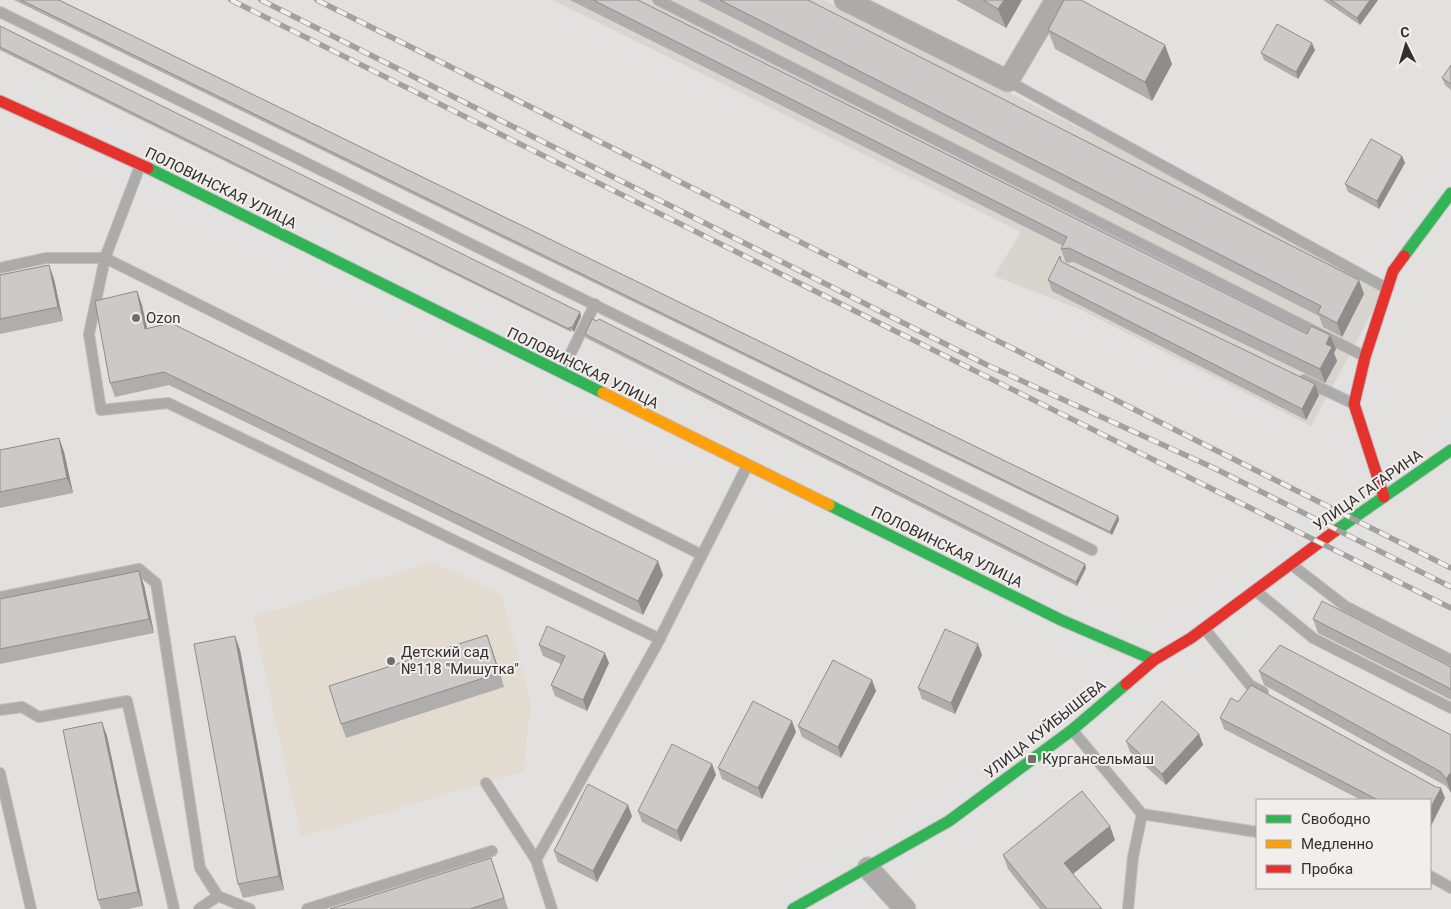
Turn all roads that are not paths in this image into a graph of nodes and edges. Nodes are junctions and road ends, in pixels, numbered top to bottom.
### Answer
1 (658, 0) edge
2 (846, 0) edge
3 (1056, 0) edge
4 (0, 12) edge
5 (1008, 81) junction
6 (0, 101) edge
7 (141, 164) junction
8 (1451, 193) edge
9 (105, 258) junction
10 (0, 268) edge
11 (1387, 288) junction
12 (595, 304) junction
13 (1365, 357) junction
14 (561, 374) junction
15 (1292, 374) edge
16 (1354, 404) junction
17 (1451, 450) edge
18 (748, 466) junction
19 (1384, 497) junction
20 (1092, 550) dead end
21 (1303, 554) joint
22 (702, 555) junction
23 (1290, 564) junction
24 (1254, 590) junction
25 (0, 597) edge
26 (1204, 628) junction
27 (660, 638) junction
28 (1154, 660) junction
29 (1451, 660) edge
30 (1275, 699) edge
31 (1451, 708) edge
32 (0, 710) edge
33 (1072, 730) junction
34 (0, 773) edge
35 (486, 783) dead end
36 (1142, 814) junction
37 (1256, 832) edge
38 (492, 851) dead end
39 (536, 860) junction
40 (868, 868) junction
41 (1431, 877) edge
42 (1451, 888) edge
43 (218, 896) junction
44 (31, 909) edge
45 (174, 909) edge
46 (199, 909) edge
47 (250, 909) edge
48 (307, 909) edge
49 (552, 909) edge
50 (793, 909) edge
51 (905, 909) edge
52 (1128, 909) edge

1 - 13 lane
2 - 5 street
3 - 5 street
4 - 12 lane
5 - 11 lane
6 - 7 main road, ПОЛОВИНСКАЯ УЛИЦА
7 - 9 lane
7 - 14 main road, ПОЛОВИНСКАЯ УЛИЦА
8 - 11 main road
9 - 10 lane
9 - 22 lane
9 - 27 lane
11 - 13 main road
12 - 14 lane
12 - 20 lane
13 - 16 main road
14 - 18 main road, ПОЛОВИНСКАЯ УЛИЦА
15 - 16 lane
16 - 19 main road
17 - 19 main road, УЛИЦА ГАГАРИНА
18 - 22 lane
18 - 28 main road, ПОЛОВИНСКАЯ УЛИЦА
19 - 21 main road, УЛИЦА ГАГАРИНА
21 - 23 main road, УЛИЦА КУЙБЫШЕВА
22 - 27 lane
23 - 24 main road, УЛИЦА КУЙБЫШЕВА
23 - 29 lane
24 - 26 main road, УЛИЦА КУЙБЫШЕВА
24 - 31 lane
25 - 43 lane
26 - 28 main road, УЛИЦА КУЙБЫШЕВА
26 - 30 lane
27 - 39 lane
28 - 33 main road, УЛИЦА КУЙБЫШЕВА
32 - 45 lane
33 - 36 lane
33 - 40 main road, УЛИЦА КУЙБЫШЕВА
34 - 44 lane
35 - 39 lane
36 - 37 lane
36 - 52 lane
38 - 48 lane
39 - 49 lane
40 - 50 main road, УЛИЦА КУЙБЫШЕВА
40 - 51 street
41 - 42 lane
43 - 46 lane
43 - 47 lane

